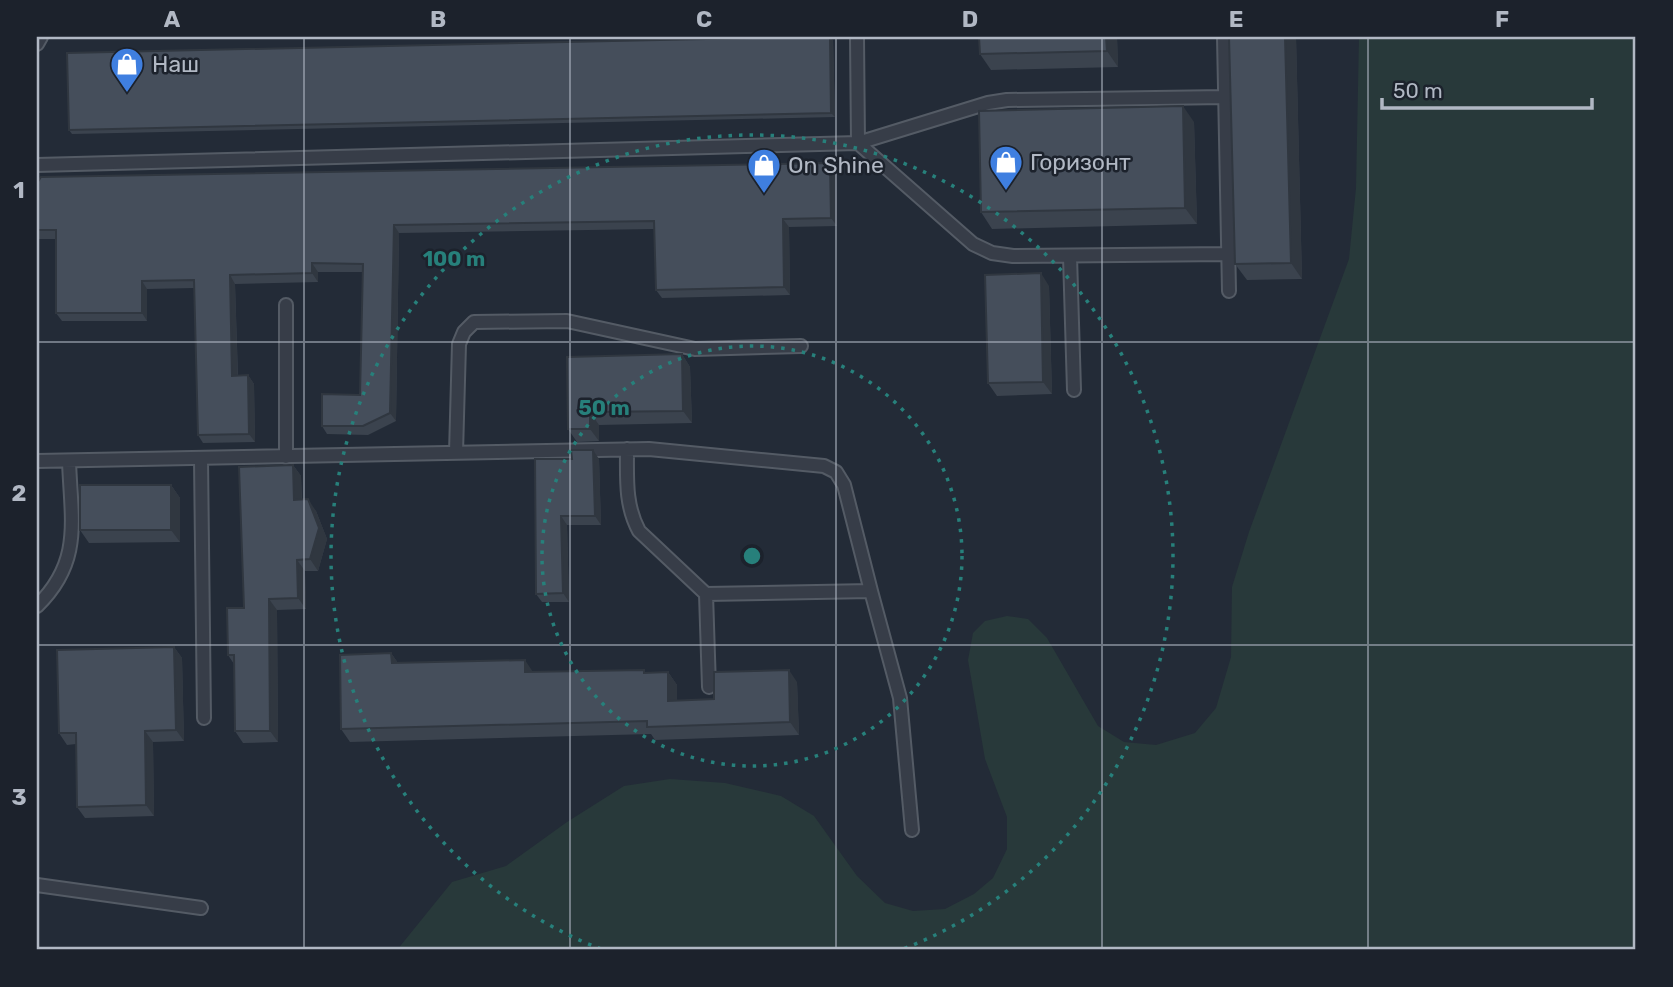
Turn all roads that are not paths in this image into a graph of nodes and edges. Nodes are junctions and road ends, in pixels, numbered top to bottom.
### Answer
1 (41, 37) edge
2 (857, 37) edge
3 (1224, 37) edge
4 (37, 44) edge
5 (1225, 97) junction
6 (858, 143) junction
7 (37, 166) edge
8 (1228, 254) junction
9 (1070, 256) junction
10 (1229, 291) dead end
11 (286, 305) dead end
12 (801, 346) dead end
13 (1074, 390) dead end
14 (626, 449) junction
15 (456, 453) junction
16 (286, 457) junction
17 (201, 458) junction
18 (37, 461) edge
19 (69, 461) junction
20 (871, 591) junction
21 (706, 594) junction
22 (37, 606) edge
23 (709, 687) dead end
24 (204, 718) dead end
25 (912, 830) dead end
26 (37, 885) edge
27 (201, 908) dead end

1 - 4 lane
2 - 6 lane
3 - 5 lane
5 - 6 lane
5 - 8 lane
6 - 7 lane
6 - 9 lane
8 - 9 lane
8 - 10 lane
9 - 13 lane
11 - 16 lane
12 - 15 lane
14 - 15 lane
14 - 20 lane
14 - 21 lane
15 - 16 lane
16 - 17 lane
17 - 19 lane
17 - 24 lane
18 - 19 lane
19 - 22 lane
20 - 21 lane
20 - 25 lane
21 - 23 lane
26 - 27 lane

